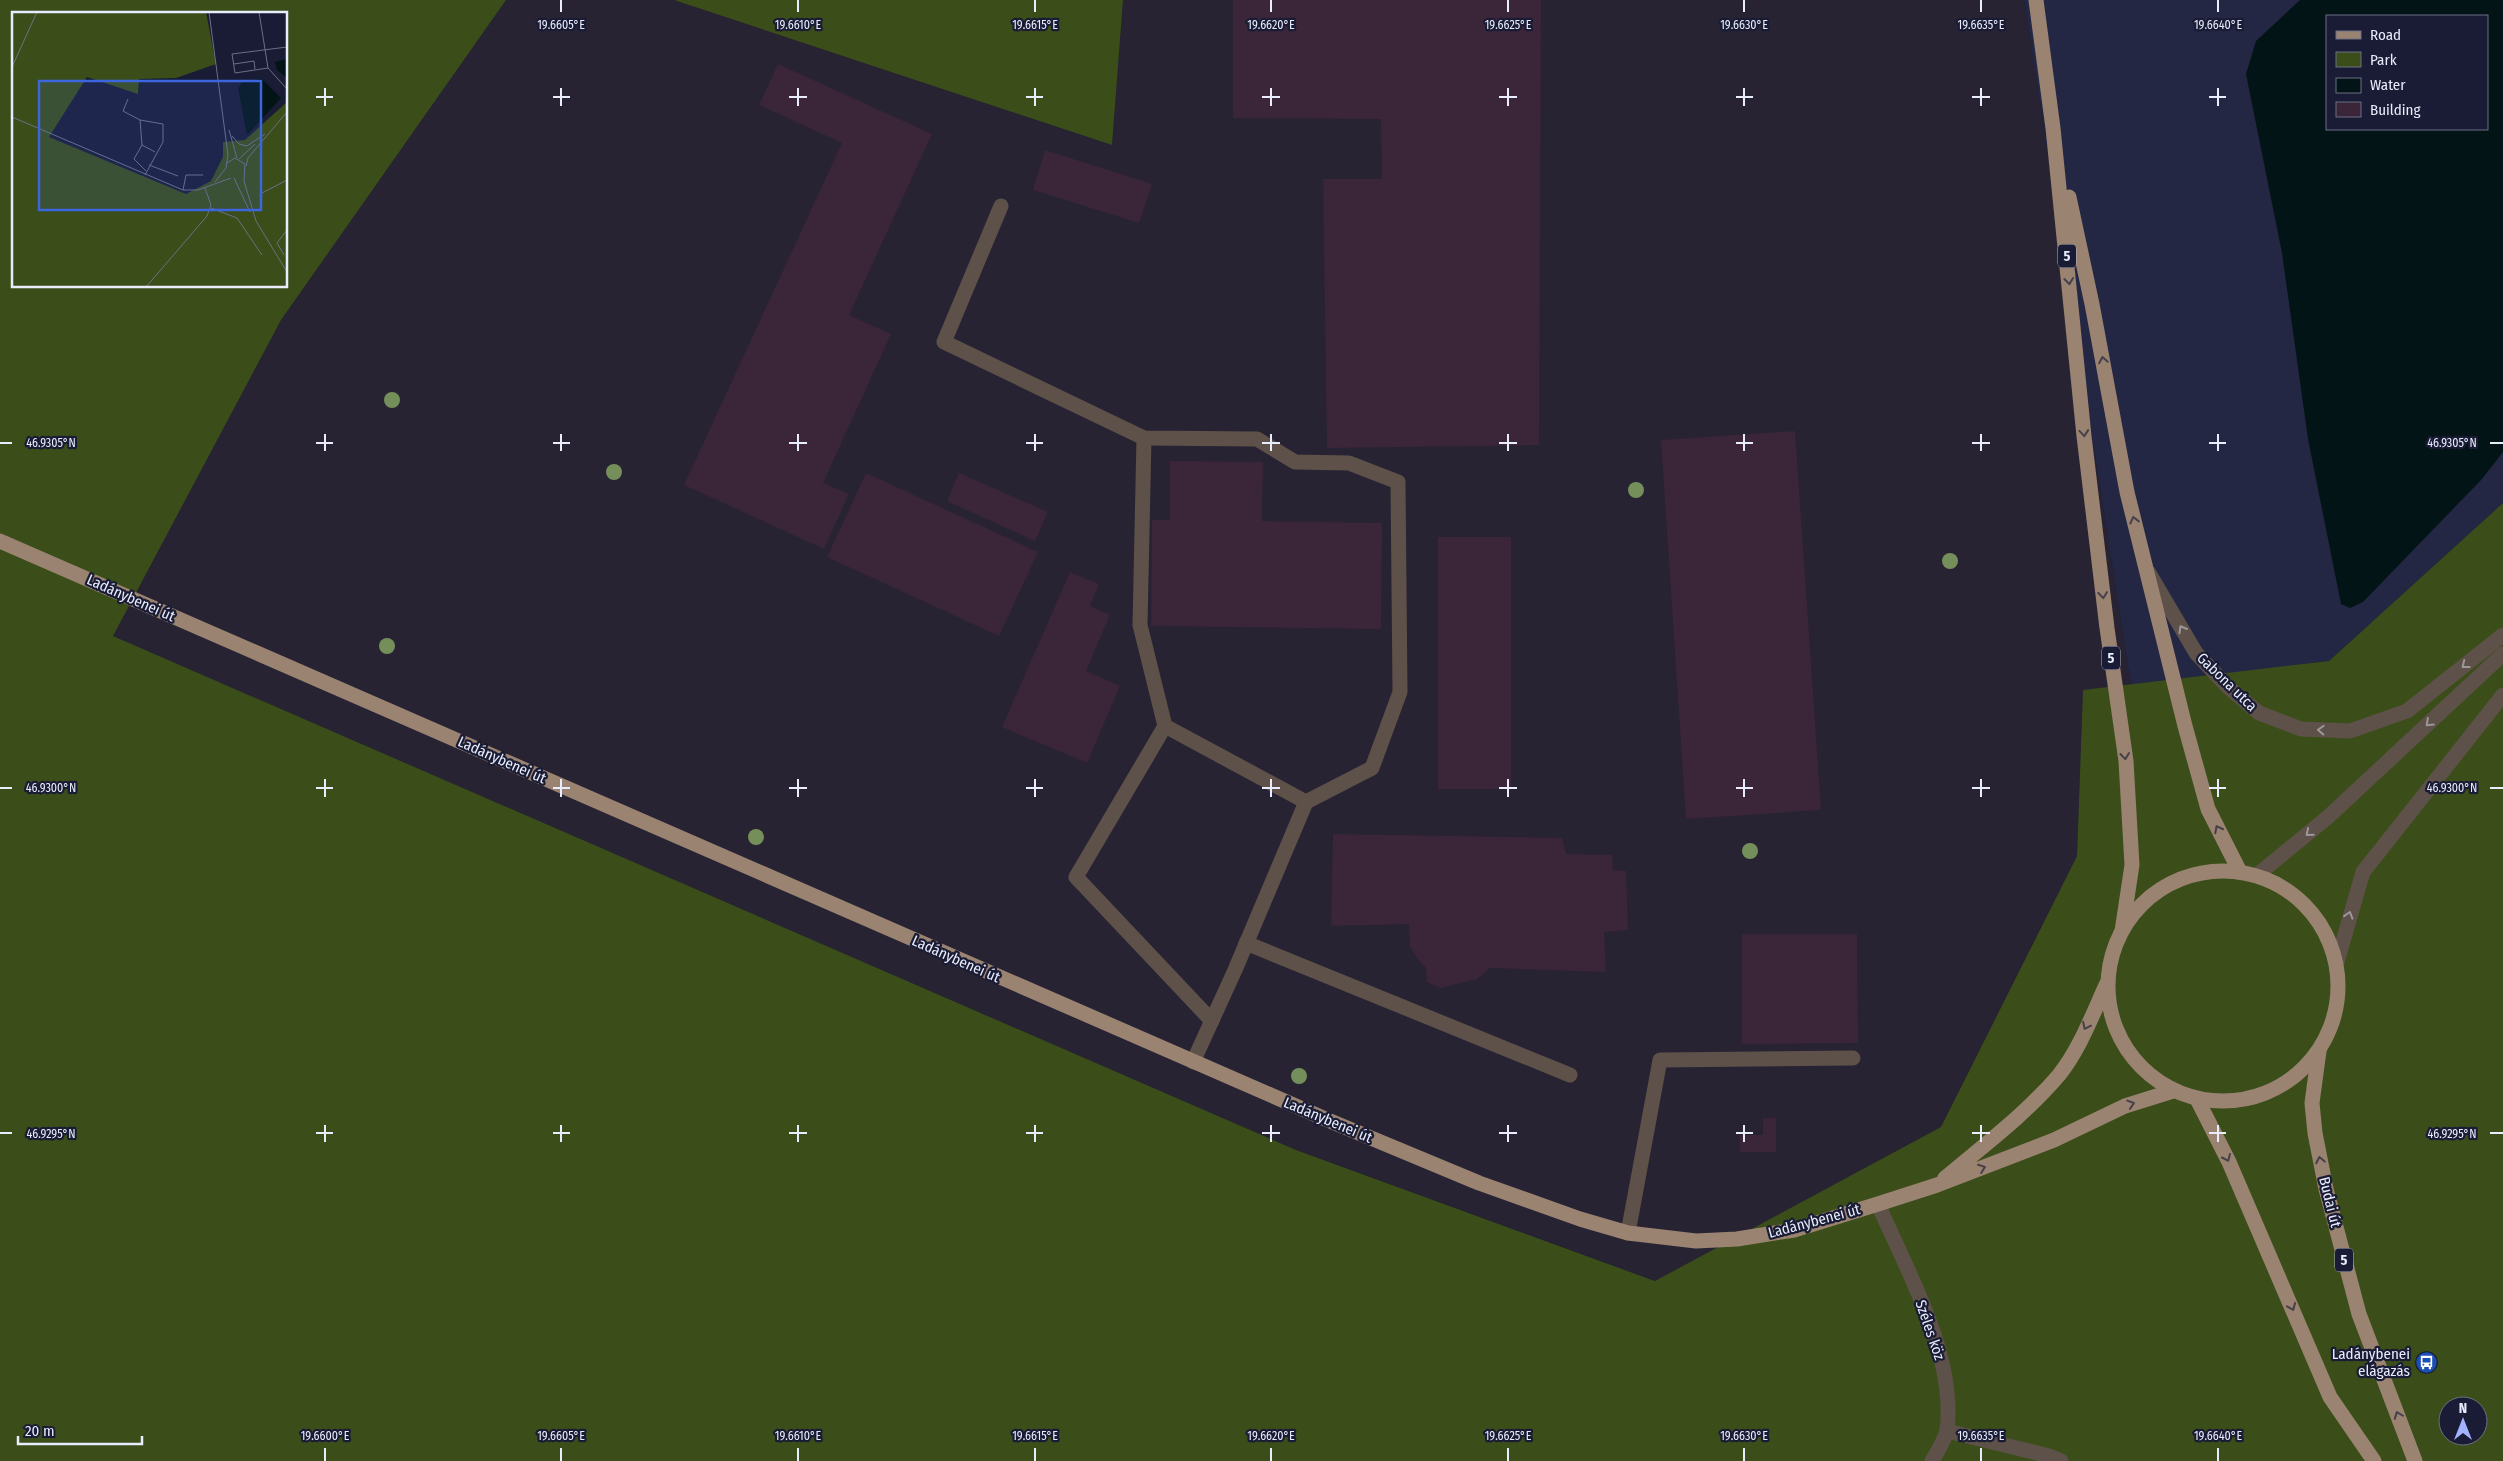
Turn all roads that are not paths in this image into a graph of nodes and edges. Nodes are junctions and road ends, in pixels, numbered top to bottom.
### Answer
1 (2036, 0) edge
2 (2053, 128) junction
3 (1002, 206) dead end
4 (1144, 438) junction
5 (0, 541) edge
6 (2146, 567) junction
7 (2503, 635) edge
8 (2503, 654) edge
9 (2503, 695) edge
10 (1165, 726) junction
11 (1306, 802) junction
12 (2240, 872) junction
13 (2256, 876) junction
14 (2122, 931) junction
15 (1246, 943) junction
16 (2336, 962) junction
17 (2108, 982) junction
18 (1212, 1021) junction
19 (2320, 1050) junction
20 (1853, 1058) dead end
21 (1193, 1062) junction
22 (1570, 1075) dead end
23 (2173, 1091) junction
24 (2197, 1099) junction
25 (1937, 1185) junction
26 (1878, 1204) junction
27 (1628, 1233) junction
28 (1946, 1431) junction
29 (1932, 1461) edge
30 (2061, 1461) edge
31 (2374, 1461) edge
32 (2415, 1461) edge

1 - 2 main road, 5
6 -> 2 main road, 5
2 -> 14 main road, 5
3 - 4 street
4 - 10 street
4 - 11 street
5 - 21 main road, Ladánybenei út
7 -> 6 street, Gabona utca
12 -> 6 main road, 5
8 -> 13 street
16 -> 9 street
10 - 11 street
10 - 18 street
11 - 15 street
12 - 13 main road, 5
12 - 14 main road, 5
13 - 16 main road, 5
14 - 17 main road, 5
15 - 18 street
15 - 22 street
16 - 19 main road, 5
17 - 23 main road, 5
17 -> 25 main road
18 - 21 street
19 - 24 main road, 5
32 -> 19 main road, Budai út / 5
20 - 27 street
21 - 27 main road, Ladánybenei út
23 - 24 main road, 5
25 -> 23 main road, Ladánybenei út
24 -> 31 main road
25 - 26 main road, Ladánybenei út
26 - 27 main road, Ladánybenei út
26 - 28 street, Széles köz
28 - 29 street, Széles köz
28 - 30 street

